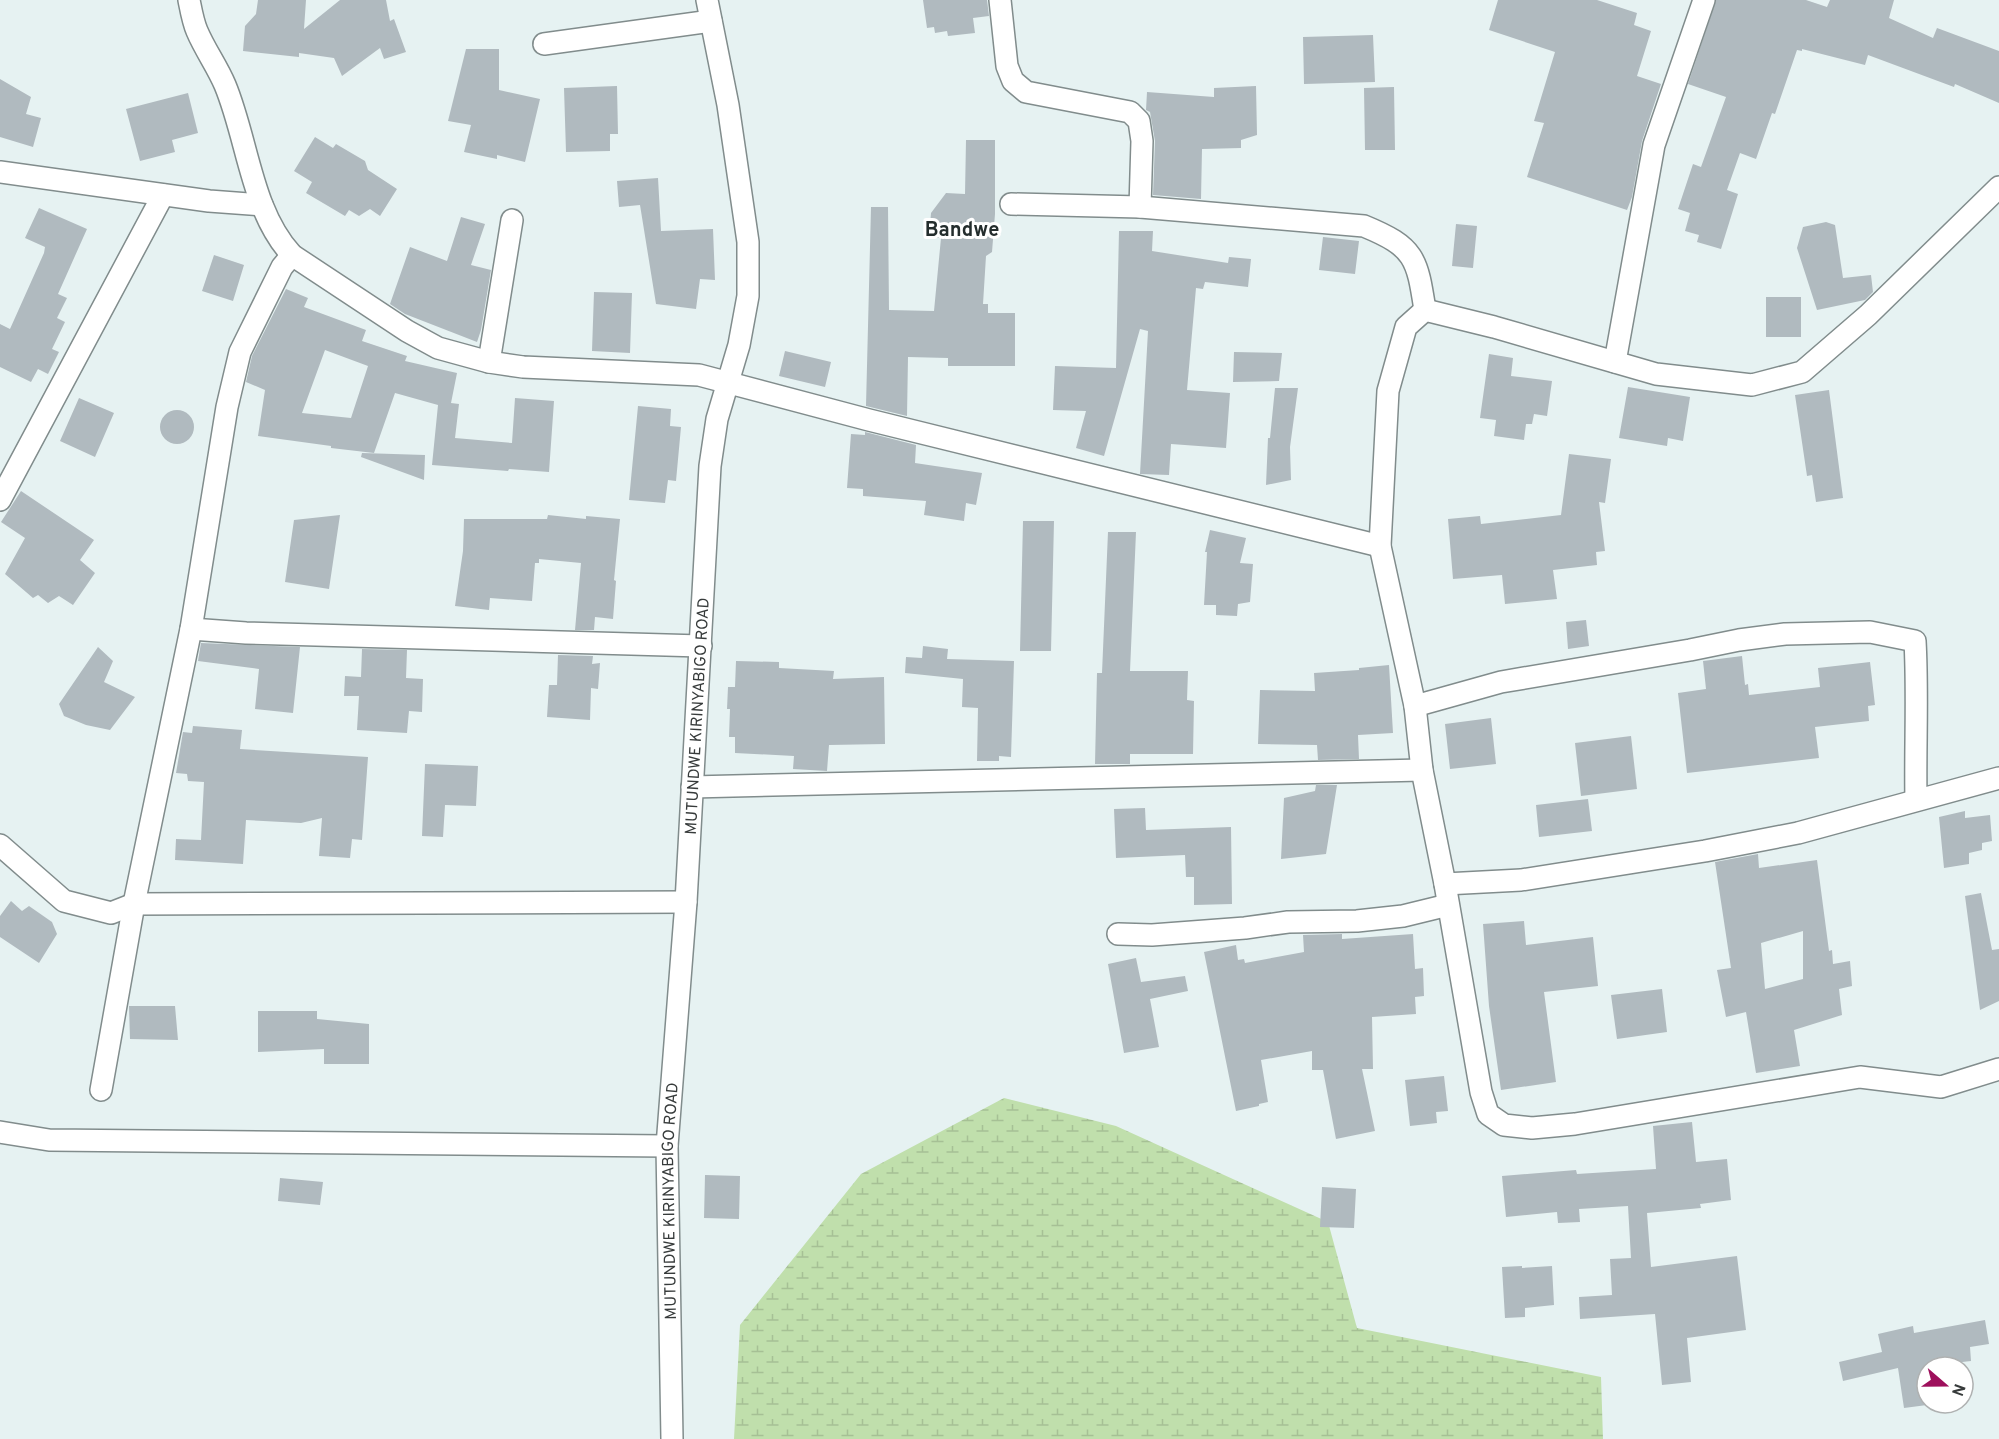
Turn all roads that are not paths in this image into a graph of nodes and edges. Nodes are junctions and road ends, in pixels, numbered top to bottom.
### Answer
1 (189, 0) edge
2 (707, 0) edge
3 (1000, 0) edge
4 (1704, 0) edge
5 (711, 21) junction
6 (544, 44) dead end
7 (0, 172) edge
8 (1999, 187) edge
9 (163, 195) junction
10 (1011, 204) dead end
11 (261, 205) junction
12 (1140, 207) junction
13 (512, 220) dead end
14 (292, 255) junction
15 (1425, 310) junction
16 (489, 362) junction
17 (1615, 362) junction
18 (728, 383) junction
19 (0, 500) edge
20 (1380, 546) junction
21 (191, 628) junction
22 (701, 646) junction
23 (1415, 706) junction
24 (1422, 770) junction
25 (1999, 778) edge
26 (692, 787) junction
27 (1916, 800) junction
28 (0, 846) edge
29 (1447, 895) junction
30 (686, 902) junction
31 (134, 904) junction
32 (1118, 934) dead end
33 (1999, 1069) edge
34 (101, 1090) dead end
35 (0, 1132) edge
36 (667, 1146) junction
37 (672, 1439) edge

1 - 11 street
2 - 5 street, MUTUNDWE KIRINYABIGO ROAD
3 - 12 street
4 - 17 street
5 - 6 street
5 - 18 street, MUTUNDWE KIRINYABIGO ROAD
7 - 9 street
8 - 17 street
9 - 11 street
9 - 19 street
10 - 12 street
11 - 14 street
12 - 15 street
13 - 16 street
14 - 16 street
14 - 21 street
15 - 17 street
15 - 20 street
16 - 18 street
18 - 20 street
18 - 22 street, MUTUNDWE KIRINYABIGO ROAD
20 - 23 street
21 - 22 street
21 - 31 street
22 - 26 street, MUTUNDWE KIRINYABIGO ROAD
23 - 24 street
23 - 27 street
24 - 26 street
24 - 29 street
25 - 27 street
26 - 30 street, MUTUNDWE KIRINYABIGO ROAD
27 - 29 street
28 - 31 street
29 - 32 street
29 - 33 street
30 - 31 street
30 - 36 street, MUTUNDWE KIRINYABIGO ROAD
31 - 34 street
35 - 36 street
36 - 37 street, MUTUNDWE KIRINYABIGO ROAD

